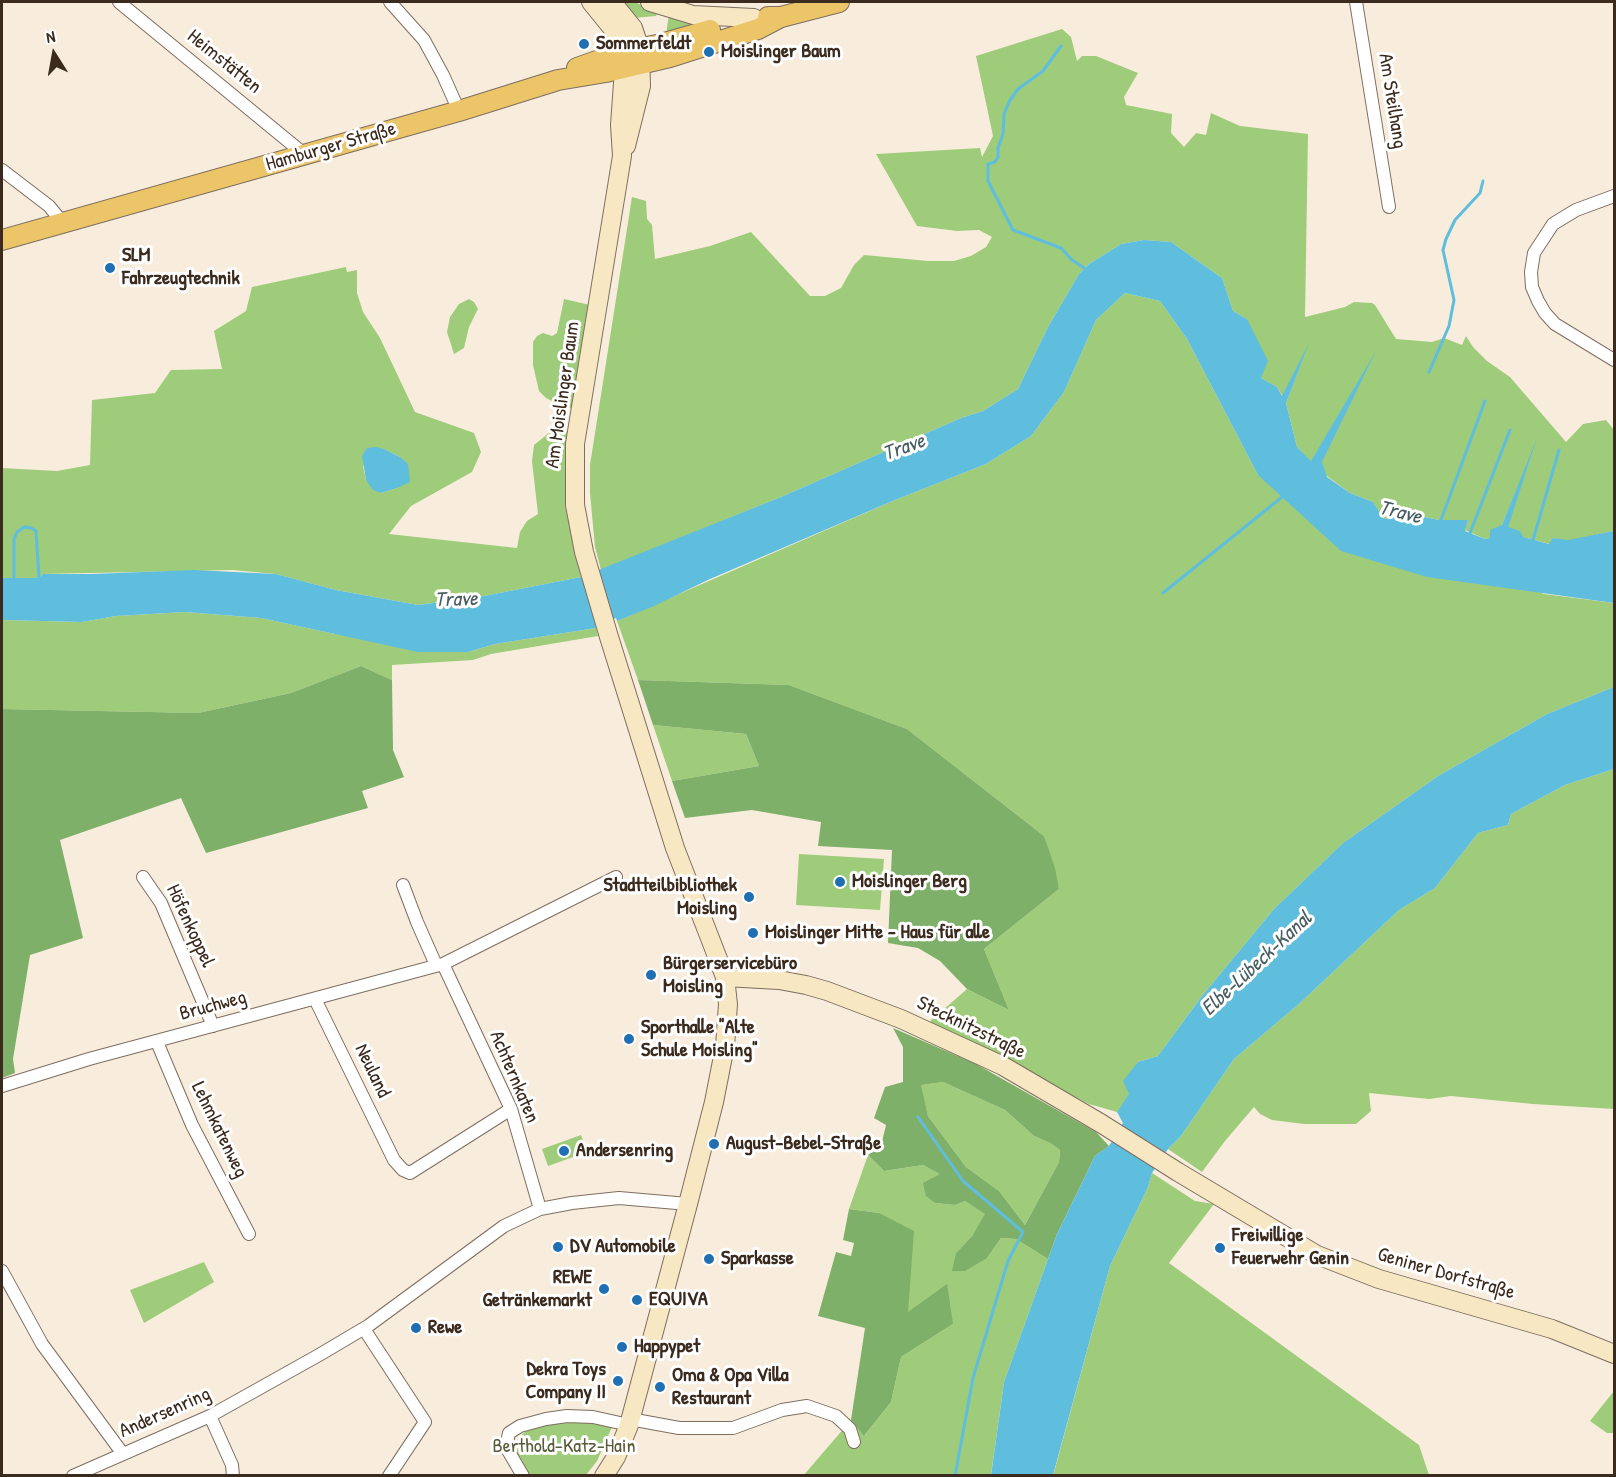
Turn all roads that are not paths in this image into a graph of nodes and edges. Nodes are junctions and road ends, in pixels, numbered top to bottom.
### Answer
1 (119, 2) edge
2 (390, 2) edge
3 (591, 2) edge
4 (612, 2) edge
5 (650, 2) edge
6 (839, 2) edge
7 (1356, 2) edge
8 (781, 17) junction
9 (754, 18) junction
10 (632, 58) junction
11 (459, 111) junction
12 (304, 154) junction
13 (2, 171) edge
14 (1614, 196) edge
15 (1389, 207) dead end
16 (63, 223) junction
17 (2, 240) edge
18 (1614, 360) edge
19 (143, 877) dead end
20 (615, 877) dead end
21 (404, 885) dead end
22 (439, 965) junction
23 (724, 977) junction
24 (315, 999) junction
25 (213, 1026) junction
26 (157, 1042) junction
27 (2, 1086) edge
28 (511, 1109) junction
29 (1178, 1172) joint
30 (688, 1204) junction
31 (540, 1209) junction
32 (249, 1234) dead end
33 (2, 1271) edge
34 (364, 1329) junction
35 (1614, 1354) edge
36 (210, 1416) junction
37 (630, 1422) junction
38 (854, 1442) dead end
39 (123, 1454) junction
40 (73, 1476) edge
41 (233, 1476) edge
42 (389, 1476) edge
43 (523, 1476) edge
44 (604, 1476) edge

1 - 12 street, Heimstätten
2 - 11 street
3 - 10 main road
4 - 10 main road
5 - 9 main road
6 - 8 main road
7 - 15 street, Am Steilhang
8 - 9 main road
8 - 10 main road, Hamburger Straße
9 - 10 main road
10 - 11 main road, Hamburger Straße
10 - 23 main road, Am Moislinger Baum
11 - 12 main road, Hamburger Straße
12 - 16 main road, Hamburger Straße
13 - 16 street
14 - 18 street
16 - 17 main road, Hamburger Straße
19 - 25 street, Höfenkoppel
20 - 22 street, Bruchweg
21 - 22 street
22 - 24 street, Bruchweg
22 - 28 street, Achternkaten
23 - 29 main road, Stecknitzstraße
23 - 30 main road
24 - 25 street, Bruchweg
24 - 28 street, Neuland
25 - 26 street, Bruchweg
26 - 27 street, Bruchweg
26 - 32 street, Lehmkatenweg
28 - 31 street, Achternkaten
29 - 35 main road, Geniner Dorfstraße
30 - 31 street, Andersenring
30 - 37 main road
31 - 34 street, Andersenring
33 - 39 street
34 - 36 street, Andersenring
34 - 42 street
36 - 39 street, Andersenring
36 - 41 street
37 - 38 street
37 - 43 street
37 - 44 main road
39 - 40 street, Andersenring

